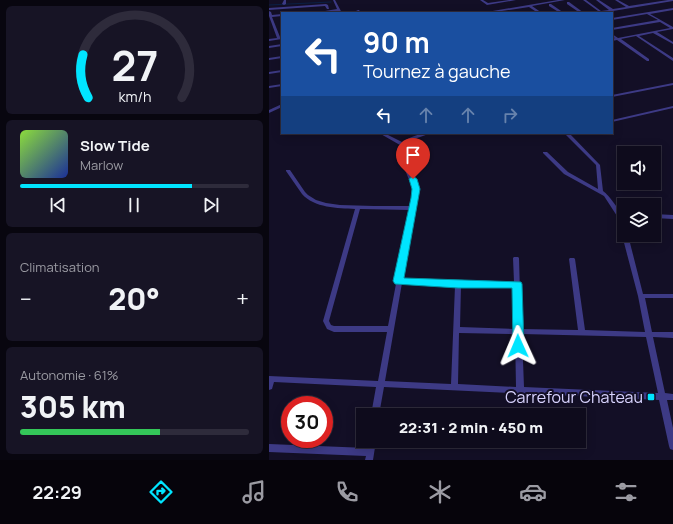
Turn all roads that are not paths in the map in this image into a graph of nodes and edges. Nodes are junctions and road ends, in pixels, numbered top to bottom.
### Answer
1 (334, 0) edge
2 (481, 0) edge
3 (515, 0) edge
4 (535, 0) edge
5 (564, 0) edge
6 (584, 0) edge
7 (597, 0) edge
8 (616, 0) edge
9 (635, 0) edge
10 (655, 0) edge
11 (673, 0) edge
12 (557, 1) edge
13 (659, 2) junction
14 (568, 3) dead end
15 (541, 4) junction
16 (550, 5) dead end
17 (643, 5) junction
18 (530, 6) junction
19 (524, 7) junction
20 (628, 7) junction
21 (279, 9) junction
22 (673, 9) edge
23 (269, 10) edge
24 (612, 10) junction
25 (665, 10) junction
26 (339, 11) edge
27 (328, 12) edge
28 (490, 12) edge
29 (539, 12) edge
30 (560, 12) edge
31 (581, 12) edge
32 (601, 12) joint
33 (647, 13) junction
34 (281, 15) edge
35 (673, 15) edge
36 (271, 17) edge
37 (613, 19) edge
38 (660, 20) junction
39 (673, 28) edge
40 (613, 29) edge
41 (654, 32) junction
42 (636, 35) junction
43 (613, 36) edge
44 (673, 37) edge
45 (280, 39) edge
46 (617, 39) junction
47 (665, 39) junction
48 (269, 40) edge
49 (613, 40) edge
50 (673, 44) edge
51 (281, 45) edge
52 (269, 47) edge
53 (281, 57) edge
54 (269, 59) edge
55 (648, 60) dead end
56 (673, 60) edge
57 (281, 71) edge
58 (269, 73) edge
59 (673, 84) edge
60 (281, 85) edge
61 (269, 88) edge
62 (613, 96) edge
63 (281, 106) edge
64 (673, 107) edge
65 (269, 112) edge
66 (613, 121) edge
67 (383, 134) edge
68 (425, 134) edge
69 (567, 134) edge
70 (402, 144) junction
71 (545, 153) dead end
72 (288, 171) dead end
73 (601, 191) junction
74 (358, 208) junction
75 (413, 208) junction
76 (617, 209) edge
77 (661, 216) edge
78 (673, 217) edge
79 (627, 242) edge
80 (516, 258) dead end
81 (572, 259) dead end
82 (399, 281) junction
83 (458, 284) junction
84 (517, 284) junction
85 (641, 296) junction
86 (673, 296) edge
87 (390, 329) junction
88 (457, 330) junction
89 (518, 332) junction
90 (582, 333) junction
91 (649, 334) junction
92 (673, 335) edge
93 (270, 382) edge
94 (380, 384) junction
95 (454, 387) junction
96 (520, 390) junction
97 (662, 396) junction
98 (673, 397) edge
99 (376, 408) edge
100 (673, 446) edge
101 (269, 448) edge
102 (369, 456) edge

1 - 26 street
2 - 3 street
3 - 19 street
4 - 15 street
5 - 12 street
6 - 32 street
7 - 24 street
8 - 20 street
9 - 17 street
10 - 13 street
11 - 13 street
12 - 15 street
13 - 17 street
14 - 31 street
15 - 18 street
16 - 30 street
17 - 20 street
18 - 19 street
18 - 29 street
19 - 28 street
20 - 24 street
21 - 21 street
21 - 23 street
22 - 25 street
23 - 36 street
24 - 32 street
25 - 33 street
25 - 35 street
26 - 27 street
33 - 37 street
33 - 38 street
34 - 36 street
36 - 45 street
38 - 39 street
38 - 40 street
39 - 41 street
41 - 42 street
41 - 47 street
42 - 46 street
42 - 56 street
43 - 46 street
44 - 47 street
45 - 48 street
46 - 49 street
46 - 55 street
47 - 50 street
51 - 52 street
53 - 54 street
57 - 58 street
59 - 62 street
60 - 61 street
63 - 65 street
64 - 66 street
67 - 70 street
68 - 70 street
69 - 73 street
70 - 75 street
71 - 73 street
72 - 74 street
73 - 76 street
74 - 75 street
74 - 87 street
75 - 82 street
77 - 78 street
79 - 85 street
80 - 84 street
81 - 90 street
82 - 83 street
82 - 87 street
83 - 84 street
83 - 88 street
84 - 89 street
85 - 86 street
85 - 91 street
87 - 94 street
88 - 89 street
88 - 95 street
89 - 90 street
89 - 96 street
90 - 91 street
91 - 92 street
91 - 97 street
93 - 94 street
94 - 95 street
94 - 99 street
95 - 96 street
96 - 97 street
97 - 98 street
97 - 100 street
101 - 102 street

